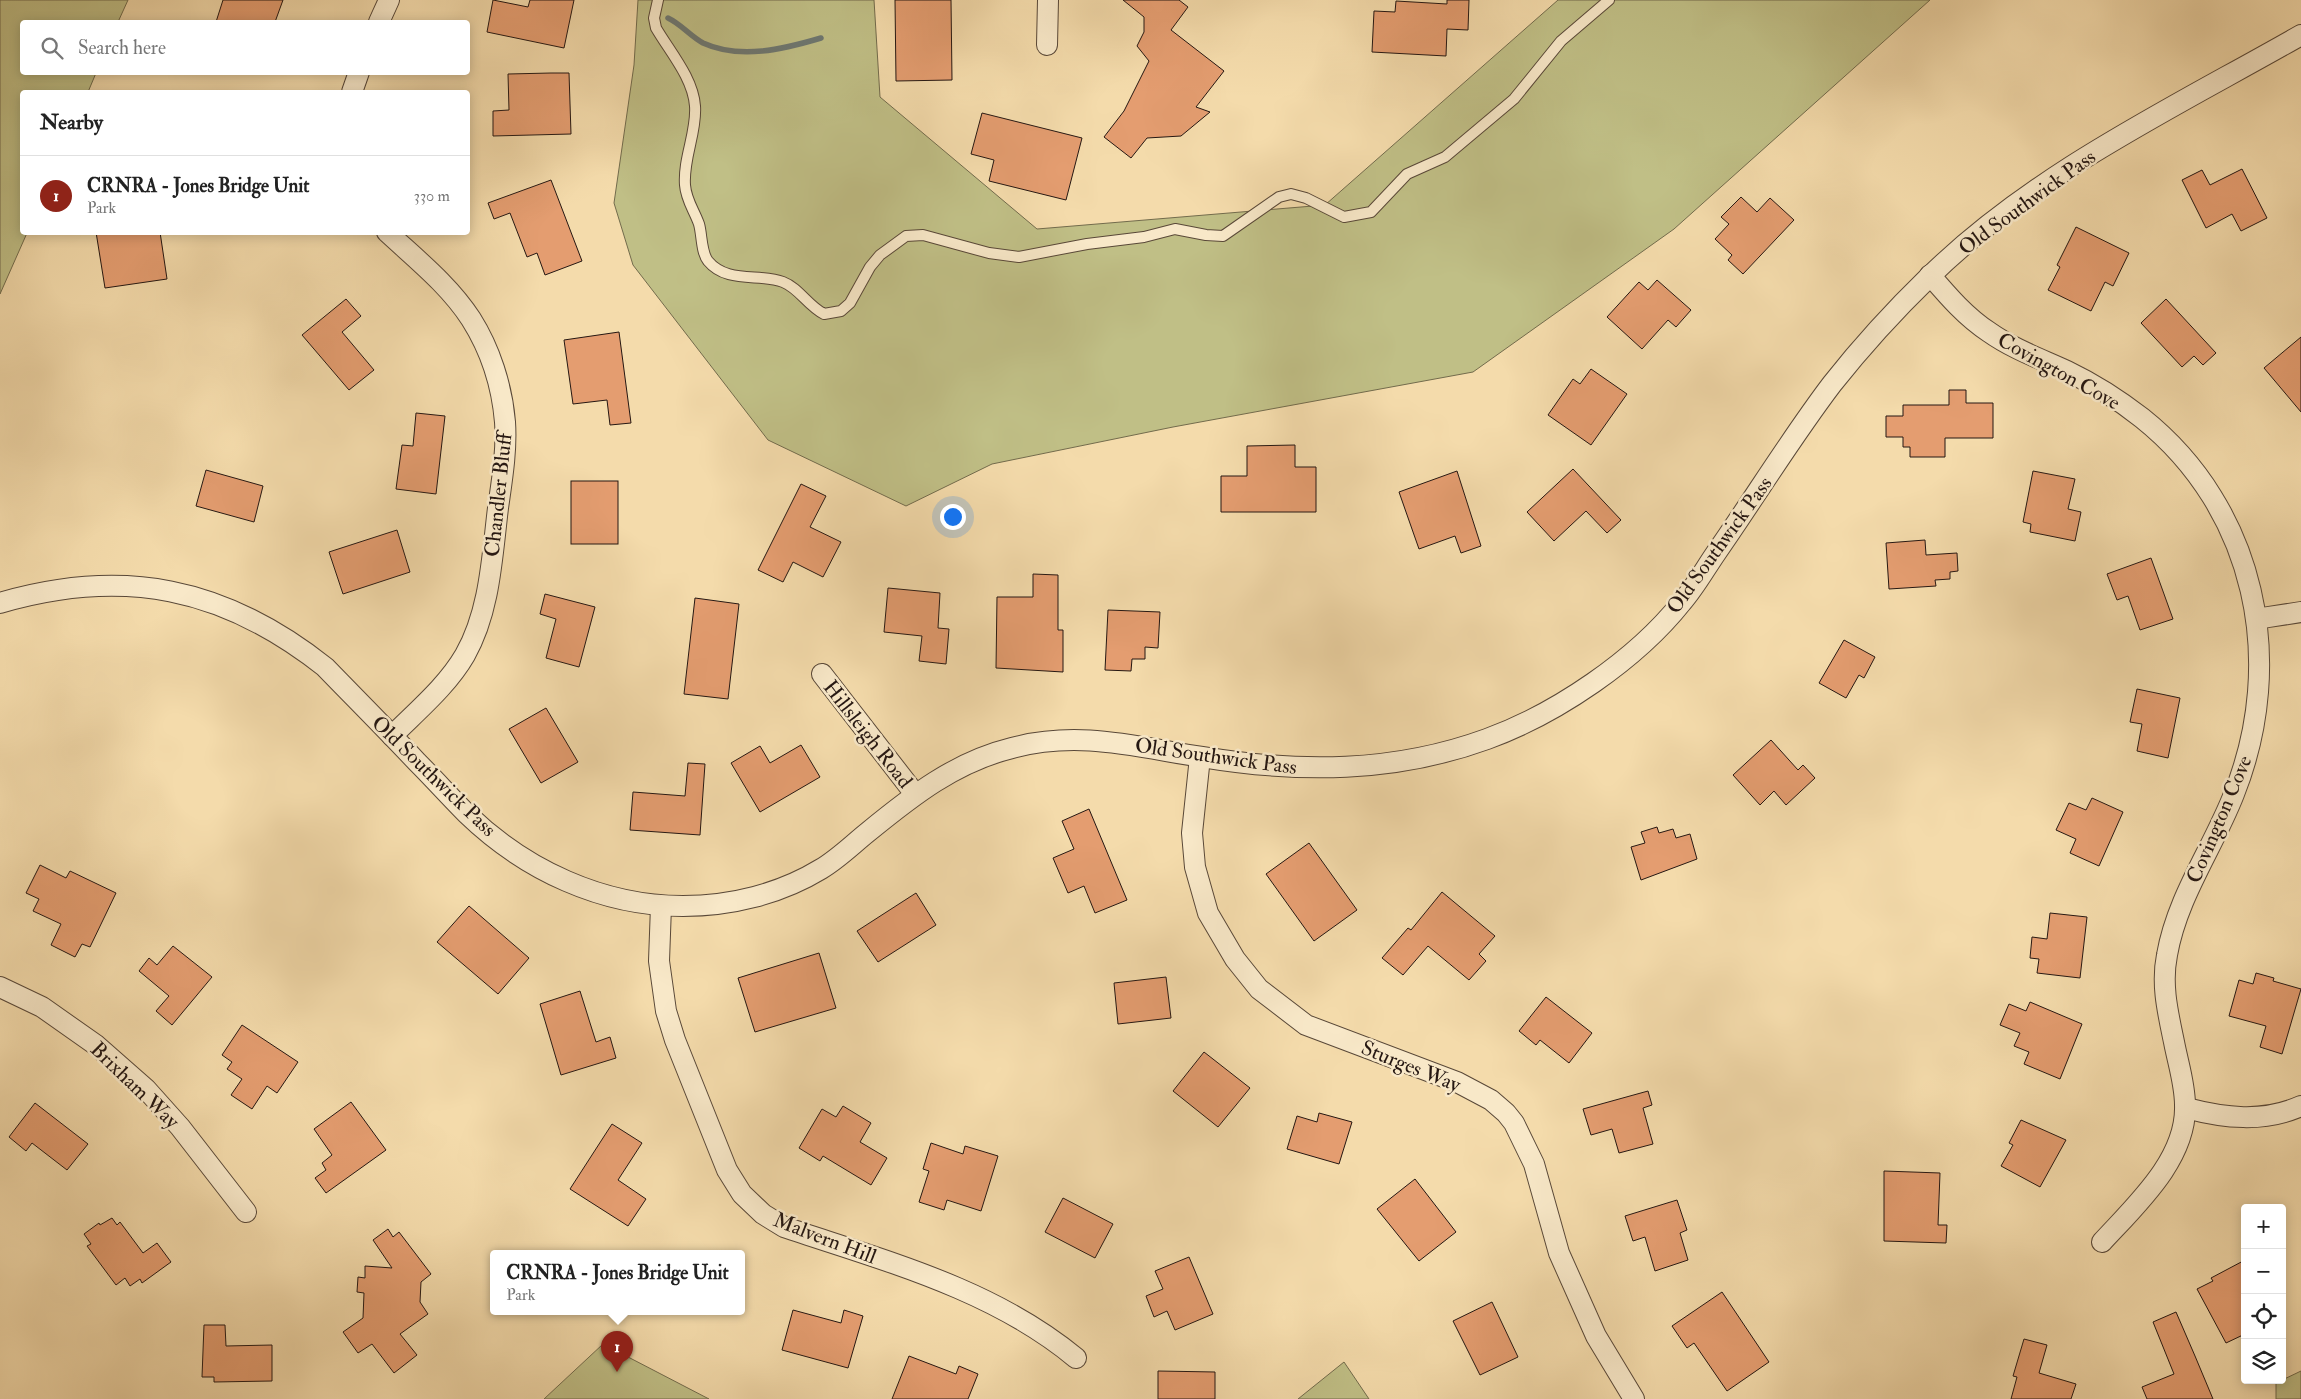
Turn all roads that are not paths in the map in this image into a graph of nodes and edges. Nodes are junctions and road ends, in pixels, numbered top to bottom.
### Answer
1 (389, 0) edge
2 (658, 0) edge
3 (1048, 0) edge
4 (1609, 0) edge
5 (380, 20) edge
6 (2301, 35) edge
7 (1046, 45) dead end
8 (358, 75) edge
9 (353, 90) edge
10 (390, 235) edge
11 (1930, 275) junction
12 (0, 603) edge
13 (2301, 612) edge
14 (2257, 617) junction
15 (822, 674) dead end
16 (392, 736) junction
17 (1200, 757) junction
18 (915, 794) junction
19 (661, 906) junction
20 (0, 987) edge
21 (2301, 1106) edge
22 (2186, 1108) junction
23 (246, 1212) dead end
24 (2102, 1242) dead end
25 (1076, 1358) dead end
26 (1634, 1399) edge

1 - 5 street
2 - 4 lane
3 - 7 street
6 - 11 street, Old Southwick Pass
8 - 9 street
10 - 16 street, Chandler Bluff
11 - 14 street, Covington Cove
11 - 17 street, Old Southwick Pass
12 - 16 street, Old Southwick Pass
13 - 14 street
14 - 22 street, Covington Cove
15 - 18 street, Hillsleigh Road
16 - 19 street, Old Southwick Pass
17 - 18 street, Old Southwick Pass
17 - 26 street, Sturges Way
18 - 19 street, Old Southwick Pass
19 - 25 street, Malvern Hill
20 - 23 street, Brixham Way
21 - 22 street
22 - 24 street, Covington Cove

